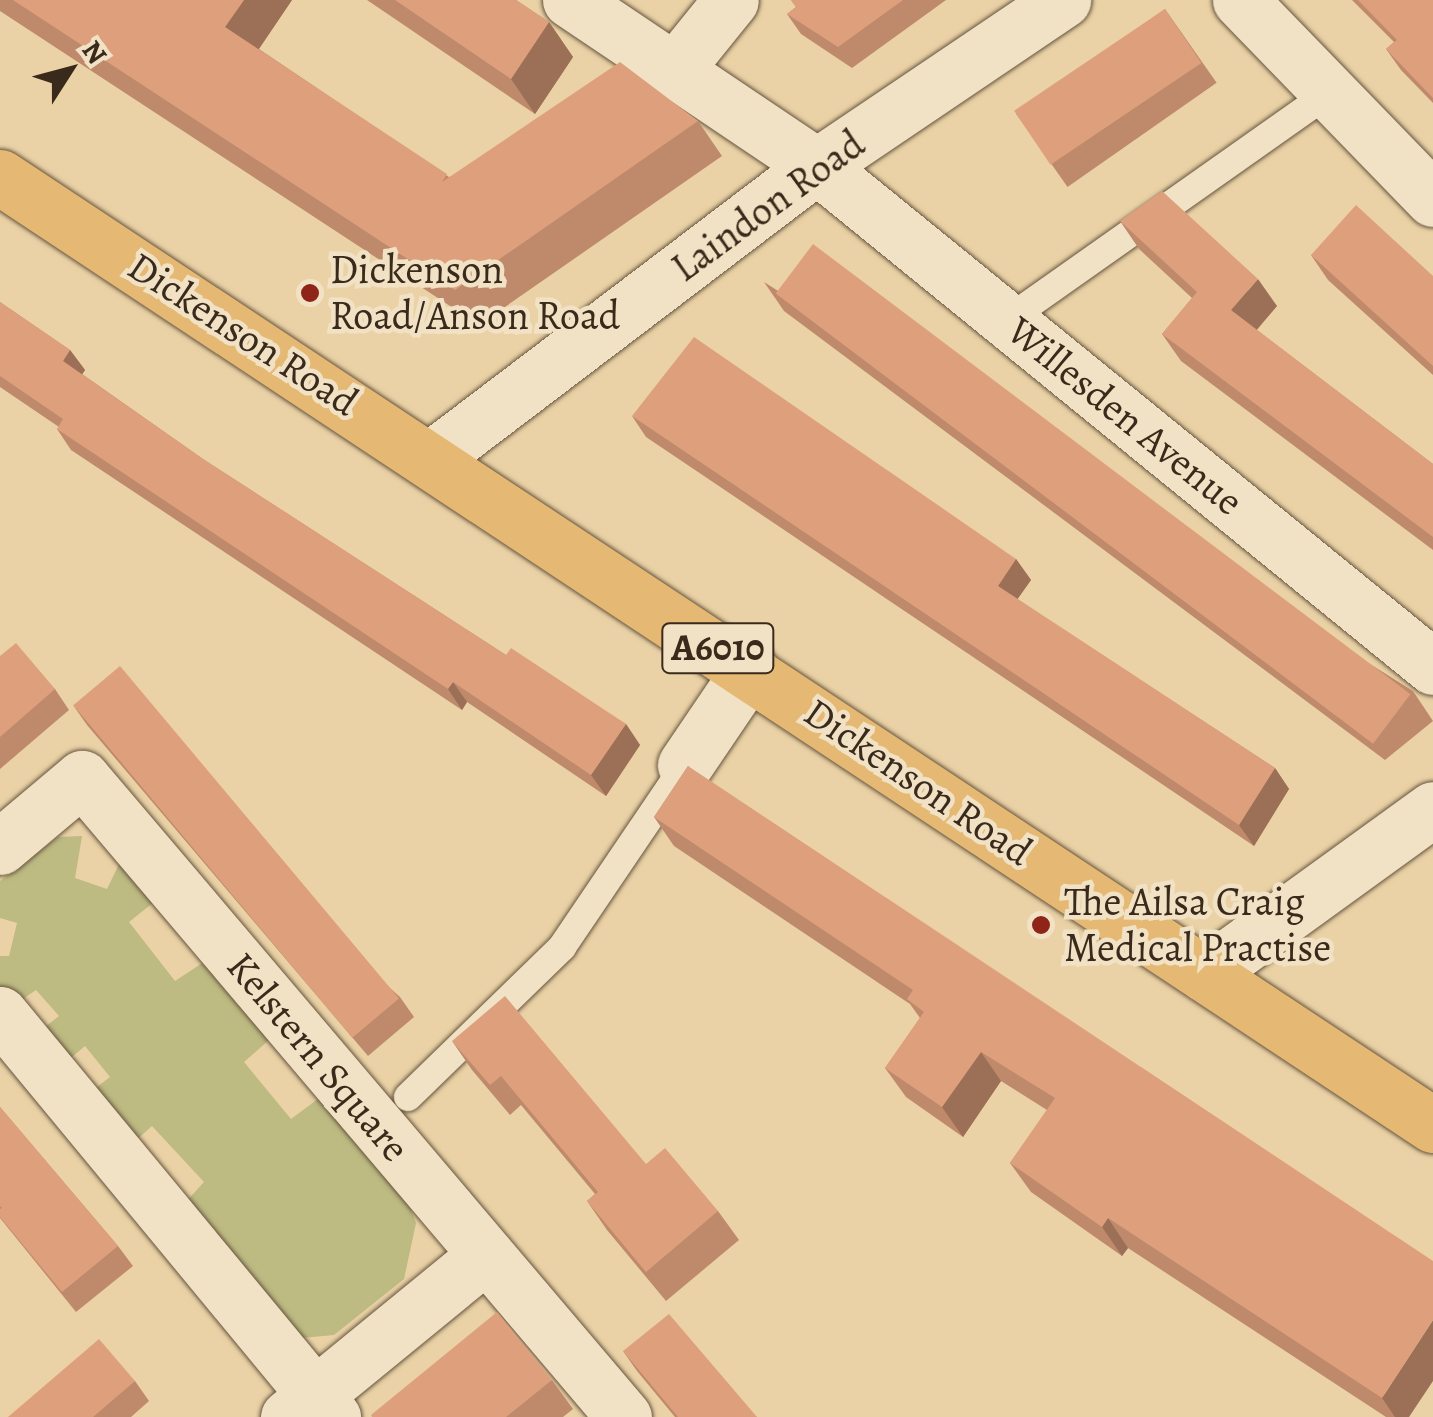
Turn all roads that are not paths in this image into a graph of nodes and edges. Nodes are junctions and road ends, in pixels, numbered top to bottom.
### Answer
1 (570, 0) edge
2 (731, 0) edge
3 (1064, 0) edge
4 (1240, 0) edge
5 (673, 72) junction
6 (1329, 93) junction
7 (817, 166) junction
8 (0, 176) edge
9 (1433, 199) edge
10 (1007, 320) junction
11 (432, 458) junction
12 (1433, 667) edge
13 (750, 669) junction
14 (686, 766) joint
15 (1433, 808) edge
16 (0, 847) edge
17 (1204, 974) junction
18 (0, 1014) edge
19 (393, 1112) junction
20 (1433, 1125) edge
21 (486, 1255) junction
22 (312, 1409) edge
23 (624, 1417) edge

1 - 5 street, Willesden Avenue
2 - 5 street
3 - 7 street, Laindon Road
4 - 6 street
5 - 7 street, Willesden Avenue
6 - 9 street
6 - 10 lane
7 - 10 street, Willesden Avenue
7 - 11 street, Laindon Road
8 - 11 highway, Dickenson Road / A6010
10 - 12 street, Willesden Avenue
11 - 13 highway, Dickenson Road / A6010
13 - 14 street
13 - 17 highway, Dickenson Road / A6010
14 - 19 lane
15 - 17 street
16 - 19 street, Kelstern Square
17 - 20 highway, Dickenson Road / A6010
18 - 22 street
19 - 21 street, Kelstern Square
21 - 22 street
21 - 23 street, Kelstern Square

